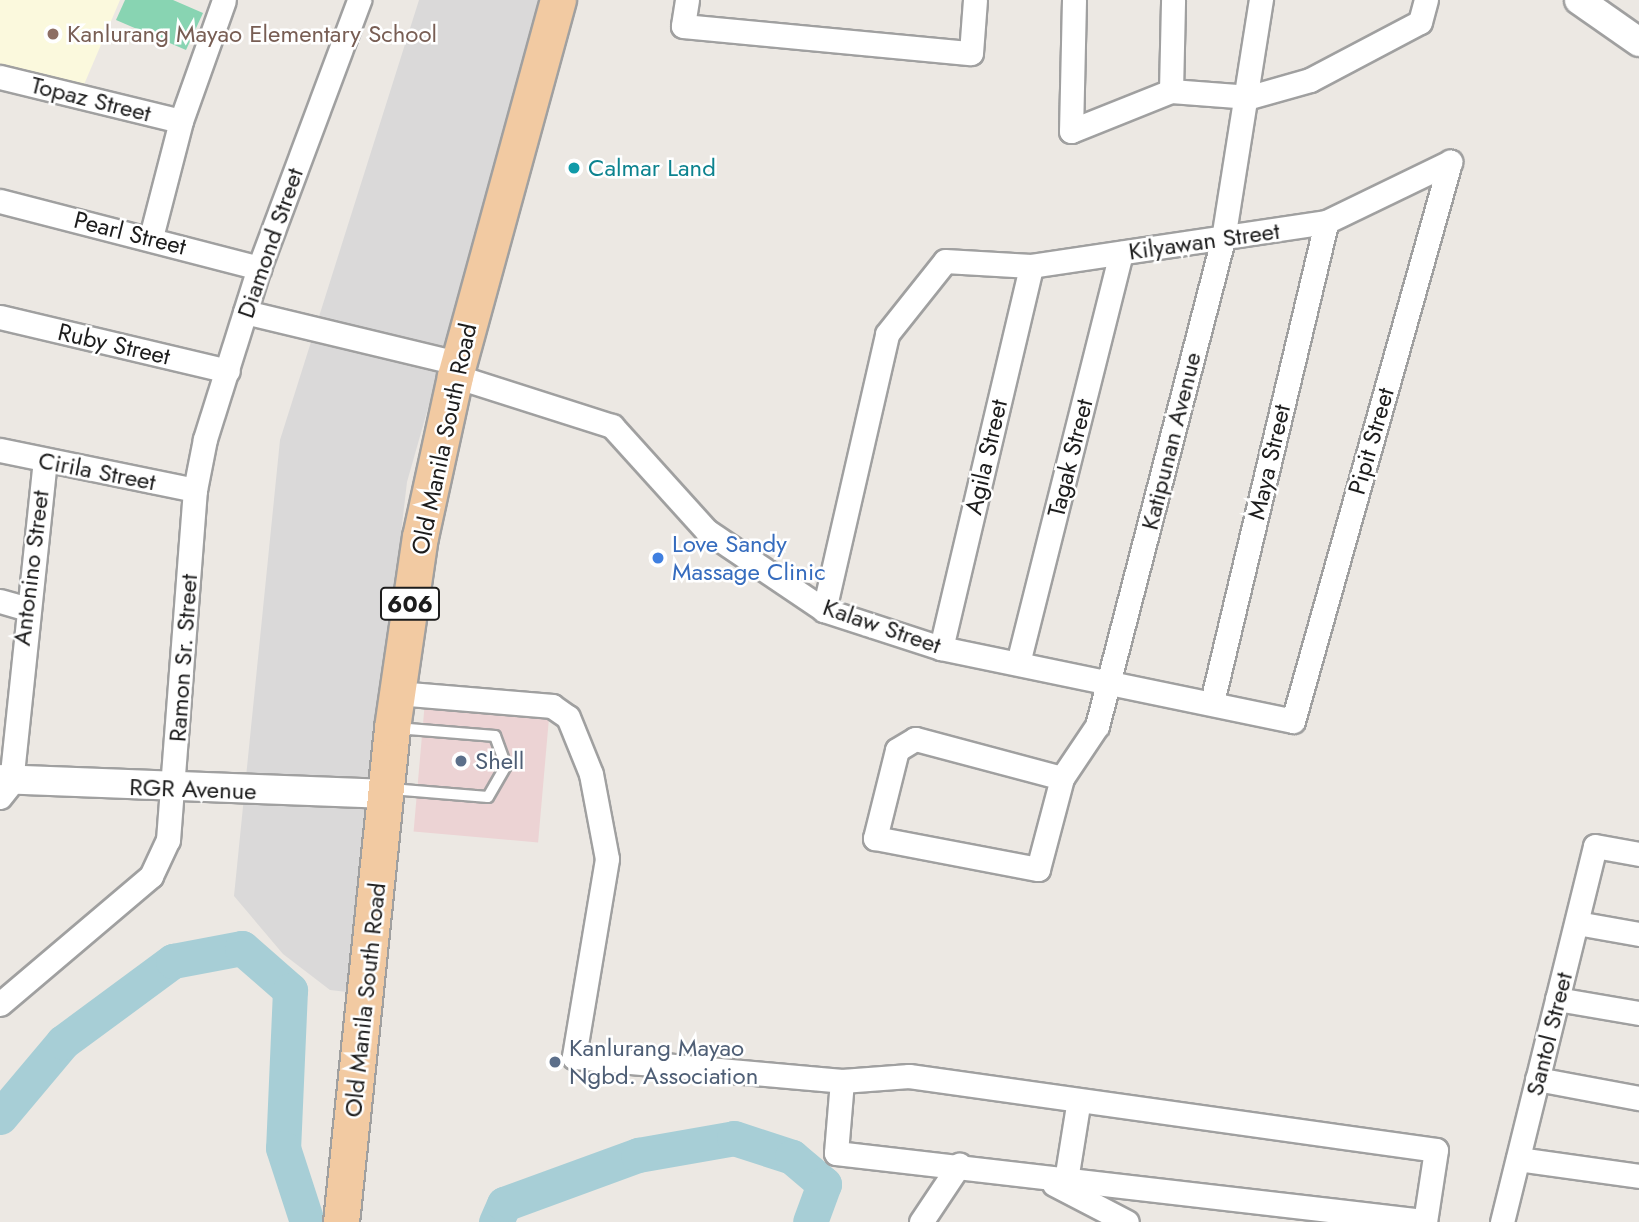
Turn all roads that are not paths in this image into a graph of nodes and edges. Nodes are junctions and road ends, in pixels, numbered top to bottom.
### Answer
1 (224, 0) edge
2 (359, 0) edge
3 (558, 0) edge
4 (687, 0) edge
5 (975, 0) edge
6 (1074, 0) edge
7 (1173, 0) edge
8 (1261, 0) edge
9 (1426, 0) edge
10 (1579, 0) edge
11 (1639, 42) edge
12 (0, 77) edge
13 (1171, 91) junction
14 (1250, 97) junction
15 (181, 121) junction
16 (1450, 162) joint
17 (0, 201) edge
18 (1326, 222) junction
19 (151, 237) junction
20 (1223, 239) junction
21 (1121, 253) junction
22 (1031, 266) junction
23 (259, 268) junction
24 (244, 312) junction
25 (0, 317) edge
26 (457, 369) junction
27 (228, 371) junction
28 (0, 450) edge
29 (44, 462) junction
30 (195, 490) junction
31 (0, 601) edge
32 (25, 608) junction
33 (824, 610) junction
34 (941, 648) junction
35 (1018, 663) junction
36 (1109, 684) junction
37 (397, 693) junction
38 (1212, 702) junction
39 (1293, 721) joint
40 (392, 728) junction
41 (1062, 778) junction
42 (4, 786) edge
43 (173, 789) junction
44 (388, 791) junction
45 (1639, 854) edge
46 (1577, 923) junction
47 (1639, 934) edge
48 (1557, 999) junction
49 (0, 1004) edge
50 (1639, 1013) edge
51 (1537, 1079) junction
52 (842, 1081) junction
53 (1639, 1098) edge
54 (1078, 1105) junction
55 (1518, 1159) junction
56 (959, 1165) junction
57 (1039, 1175) junction
58 (1639, 1176) edge
59 (1066, 1180) junction
60 (341, 1222) edge
61 (921, 1222) edge
62 (1127, 1222) edge
63 (1425, 1222) edge
64 (1502, 1222) edge

1 - 15 street
2 - 23 street, Diamond Street
3 - 26 main road, Old Manila South Road / 606
4 - 5 street
6 - 13 street
7 - 13 street
8 - 14 street, Katipunan Avenue
9 - 14 street
10 - 11 street
12 - 15 street, Topaz Street
13 - 14 street
14 - 20 street, Katipunan Avenue
15 - 19 street
16 - 18 street, Kilyawan Street
16 - 39 street, Pipit Street
17 - 19 street, Pearl Street
18 - 20 street, Kilyawan Street
18 - 38 street, Maya Street
19 - 23 street, Pearl Street
20 - 21 street, Kilyawan Street
20 - 36 street, Katipunan Avenue
21 - 22 street, Kilyawan Street
21 - 35 street, Tagak Street
22 - 33 street, Kilyawan Street
22 - 34 street, Agila Street
23 - 24 street, Diamond Street
24 - 26 street, Kalaw Street
24 - 27 street, Diamond Street
25 - 27 street, Ruby Street
26 - 33 street, Kalaw Street
26 - 37 main road, Old Manila South Road / 606
27 - 30 street, Diamond Street
28 - 29 street, Cirila Street
29 - 30 street, Cirila Street
29 - 32 street, Antonino Street
30 - 43 street, Ramon Sr. Street
31 - 32 street
32 - 42 street, Antonino Street
33 - 34 street, Kalaw Street
34 - 35 street, Kalaw Street
35 - 36 street, Kalaw Street
36 - 38 street, Kalaw Street
36 - 41 street, Katipunan Avenue
37 - 40 main road, Old Manila South Road / 606
37 - 52 street
38 - 39 street, Kalaw Street
40 - 44 main road, Old Manila South Road / 606
40 - 44 lane
41 - 41 street, Katipunan Avenue
42 - 43 street, RGR Avenue
43 - 44 street, RGR Avenue
43 - 49 street, Ramon Sr. Street
44 - 60 main road, Old Manila South Road / 606
45 - 46 street, Santol Street
46 - 47 street
46 - 48 street, Santol Street
48 - 50 street
48 - 51 street, Santol Street
51 - 53 street
51 - 55 street, Santol Street
52 - 54 street
52 - 56 street
54 - 59 street
54 - 63 street
55 - 58 street
55 - 64 street, Santol Street
56 - 57 street
56 - 61 street
57 - 59 street
57 - 62 street
59 - 63 street

